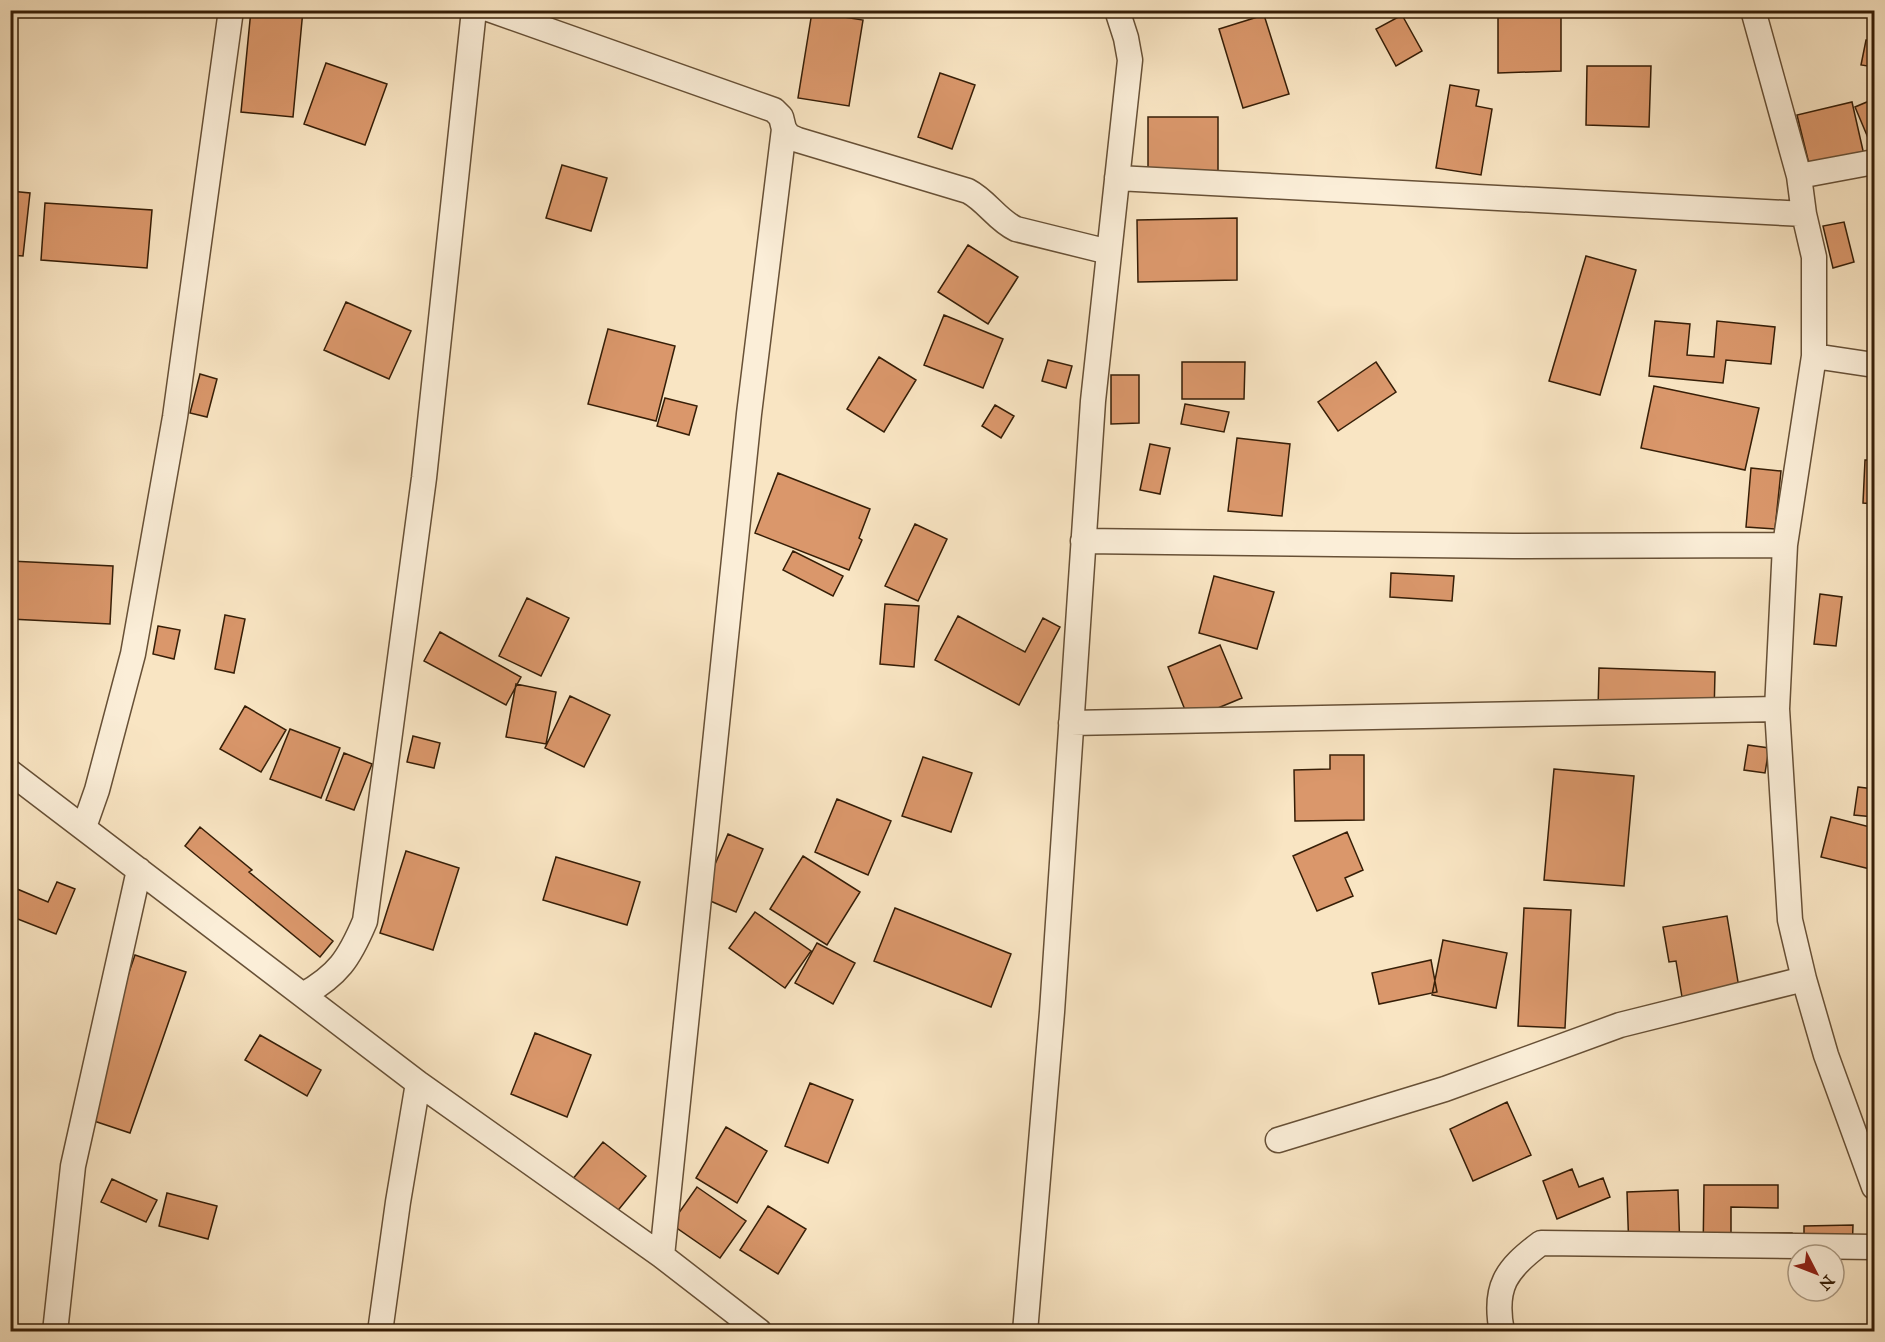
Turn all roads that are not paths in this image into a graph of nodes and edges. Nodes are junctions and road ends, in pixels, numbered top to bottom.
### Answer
1 (231, 10) edge
2 (474, 10) edge
3 (491, 10) edge
4 (1117, 10) edge
5 (1753, 10) edge
6 (784, 129) junction
7 (1875, 162) edge
8 (1799, 176) junction
9 (1117, 178) junction
10 (1804, 214) junction
11 (1109, 252) junction
12 (1814, 356) junction
13 (1875, 365) edge
14 (1083, 541) junction
15 (1785, 545) junction
16 (1778, 709) junction
17 (1071, 723) junction
18 (10, 772) edge
19 (84, 827) junction
20 (139, 870) junction
21 (1804, 979) junction
22 (303, 995) junction
23 (418, 1083) junction
24 (1278, 1140) dead end
25 (1875, 1187) edge
26 (1875, 1247) edge
27 (662, 1256) junction
28 (55, 1332) edge
29 (380, 1332) edge
30 (759, 1332) edge
31 (1025, 1332) edge
32 (1502, 1332) edge

1 - 19 street
2 - 22 street
3 - 6 street
4 - 9 street
5 - 8 street
6 - 11 street
6 - 27 street
7 - 8 street
8 - 10 street
9 - 10 street
9 - 11 street
10 - 12 street
11 - 14 street
12 - 13 street
12 - 15 street
14 - 15 street
14 - 17 street
15 - 16 street
16 - 17 street
16 - 21 street
17 - 31 street
18 - 19 street
19 - 20 street
20 - 22 street
20 - 28 street
21 - 24 street
21 - 25 street
22 - 23 street
23 - 27 street
23 - 29 street
26 - 32 street
27 - 30 street

